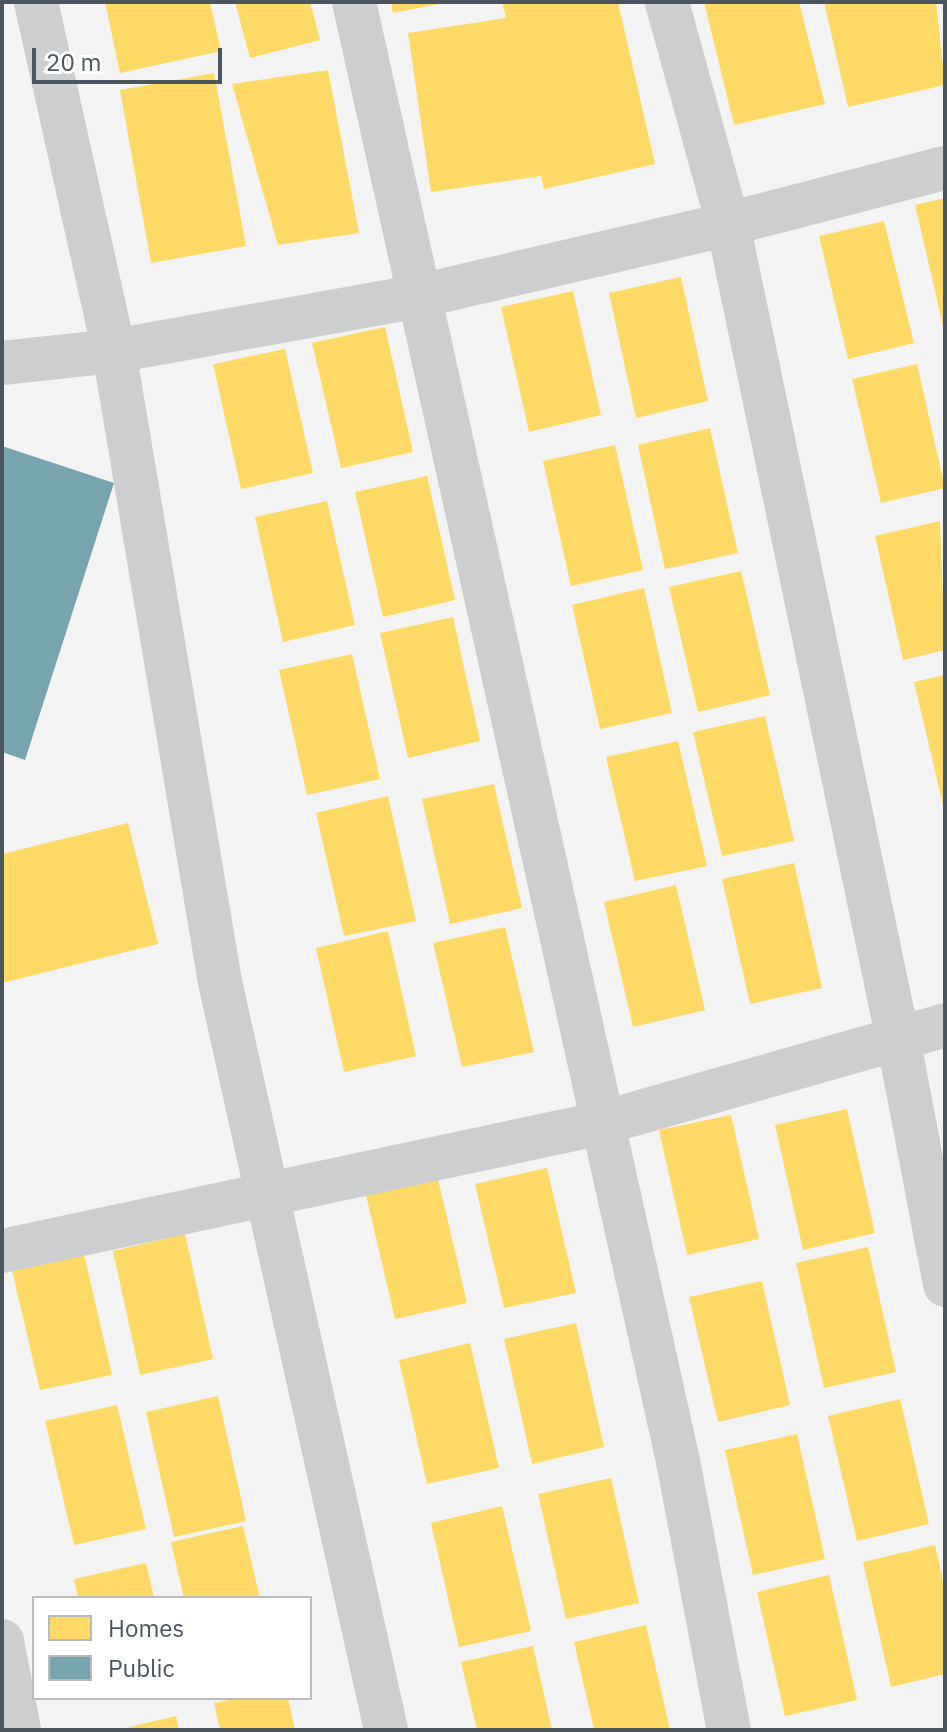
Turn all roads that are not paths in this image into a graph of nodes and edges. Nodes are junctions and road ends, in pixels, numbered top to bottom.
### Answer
1 (36, 2) edge
2 (354, 2) edge
3 (667, 2) edge
4 (945, 168) edge
5 (728, 224) junction
6 (424, 295) junction
7 (114, 351) junction
8 (2, 363) edge
9 (945, 1025) edge
10 (899, 1047) junction
11 (602, 1123) junction
12 (261, 1193) junction
13 (2, 1251) edge
14 (945, 1285) edge
15 (2, 1641) edge
16 (19, 1730) edge
17 (386, 1730) edge
18 (729, 1730) edge

1 - 7 street
2 - 6 street
3 - 5 street
4 - 5 street
5 - 6 street
5 - 10 street
6 - 7 street
6 - 11 street
7 - 8 street
7 - 12 street
9 - 10 street
10 - 11 street
10 - 14 street
11 - 12 street
11 - 18 street
12 - 13 street
12 - 17 street
15 - 16 street

